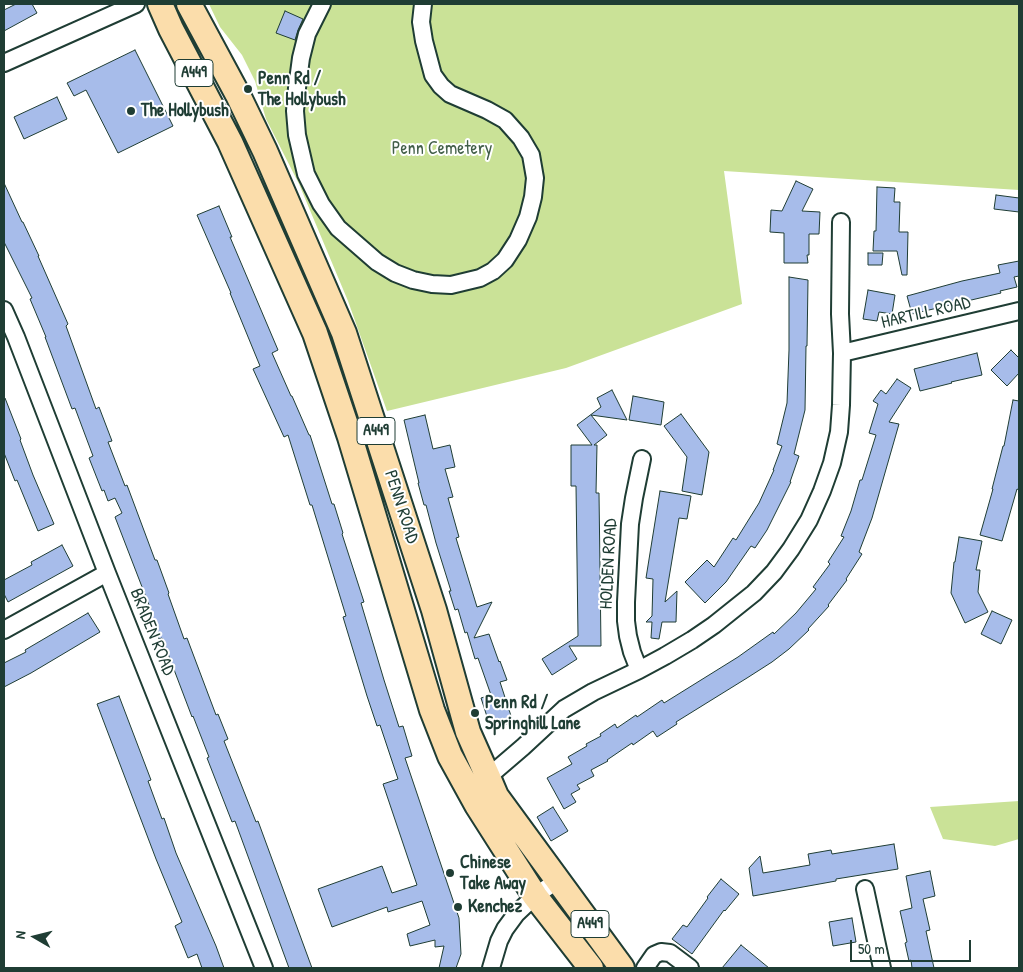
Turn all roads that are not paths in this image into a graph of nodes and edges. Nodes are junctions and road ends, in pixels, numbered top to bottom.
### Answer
1 (136, 4) edge
2 (160, 4) edge
3 (189, 4) edge
4 (322, 4) edge
5 (423, 4) edge
6 (4, 63) edge
7 (841, 222) dead end
8 (4, 310) edge
9 (1019, 311) edge
10 (10, 341) edge
11 (842, 353) junction
12 (642, 459) dead end
13 (107, 573) junction
14 (4, 630) edge
15 (639, 670) junction
16 (488, 777) junction
17 (558, 880) junction
18 (865, 889) dead end
19 (536, 896) junction
20 (264, 968) edge
21 (491, 968) edge
22 (591, 968) edge
23 (622, 968) edge
24 (645, 968) edge
25 (690, 968) edge
26 (882, 968) edge

1 - 6 street
2 - 19 highway, PENN ROAD / A449
3 - 16 highway, PENN ROAD / A449
4 - 5 street
7 - 11 street
8 - 10 street, BRADEN ROAD
9 - 11 street, HARTILL ROAD
10 - 13 street, BRADEN ROAD
11 - 15 street
12 - 15 street, HOLDEN ROAD
13 - 14 street
13 - 20 street, BRADEN ROAD
15 - 16 street
16 - 17 highway, PENN ROAD / A449
17 - 19 street
17 - 23 highway, PENN ROAD / A449
18 - 26 street
19 - 21 street
19 - 22 highway, PENN ROAD / A449
24 - 25 street

